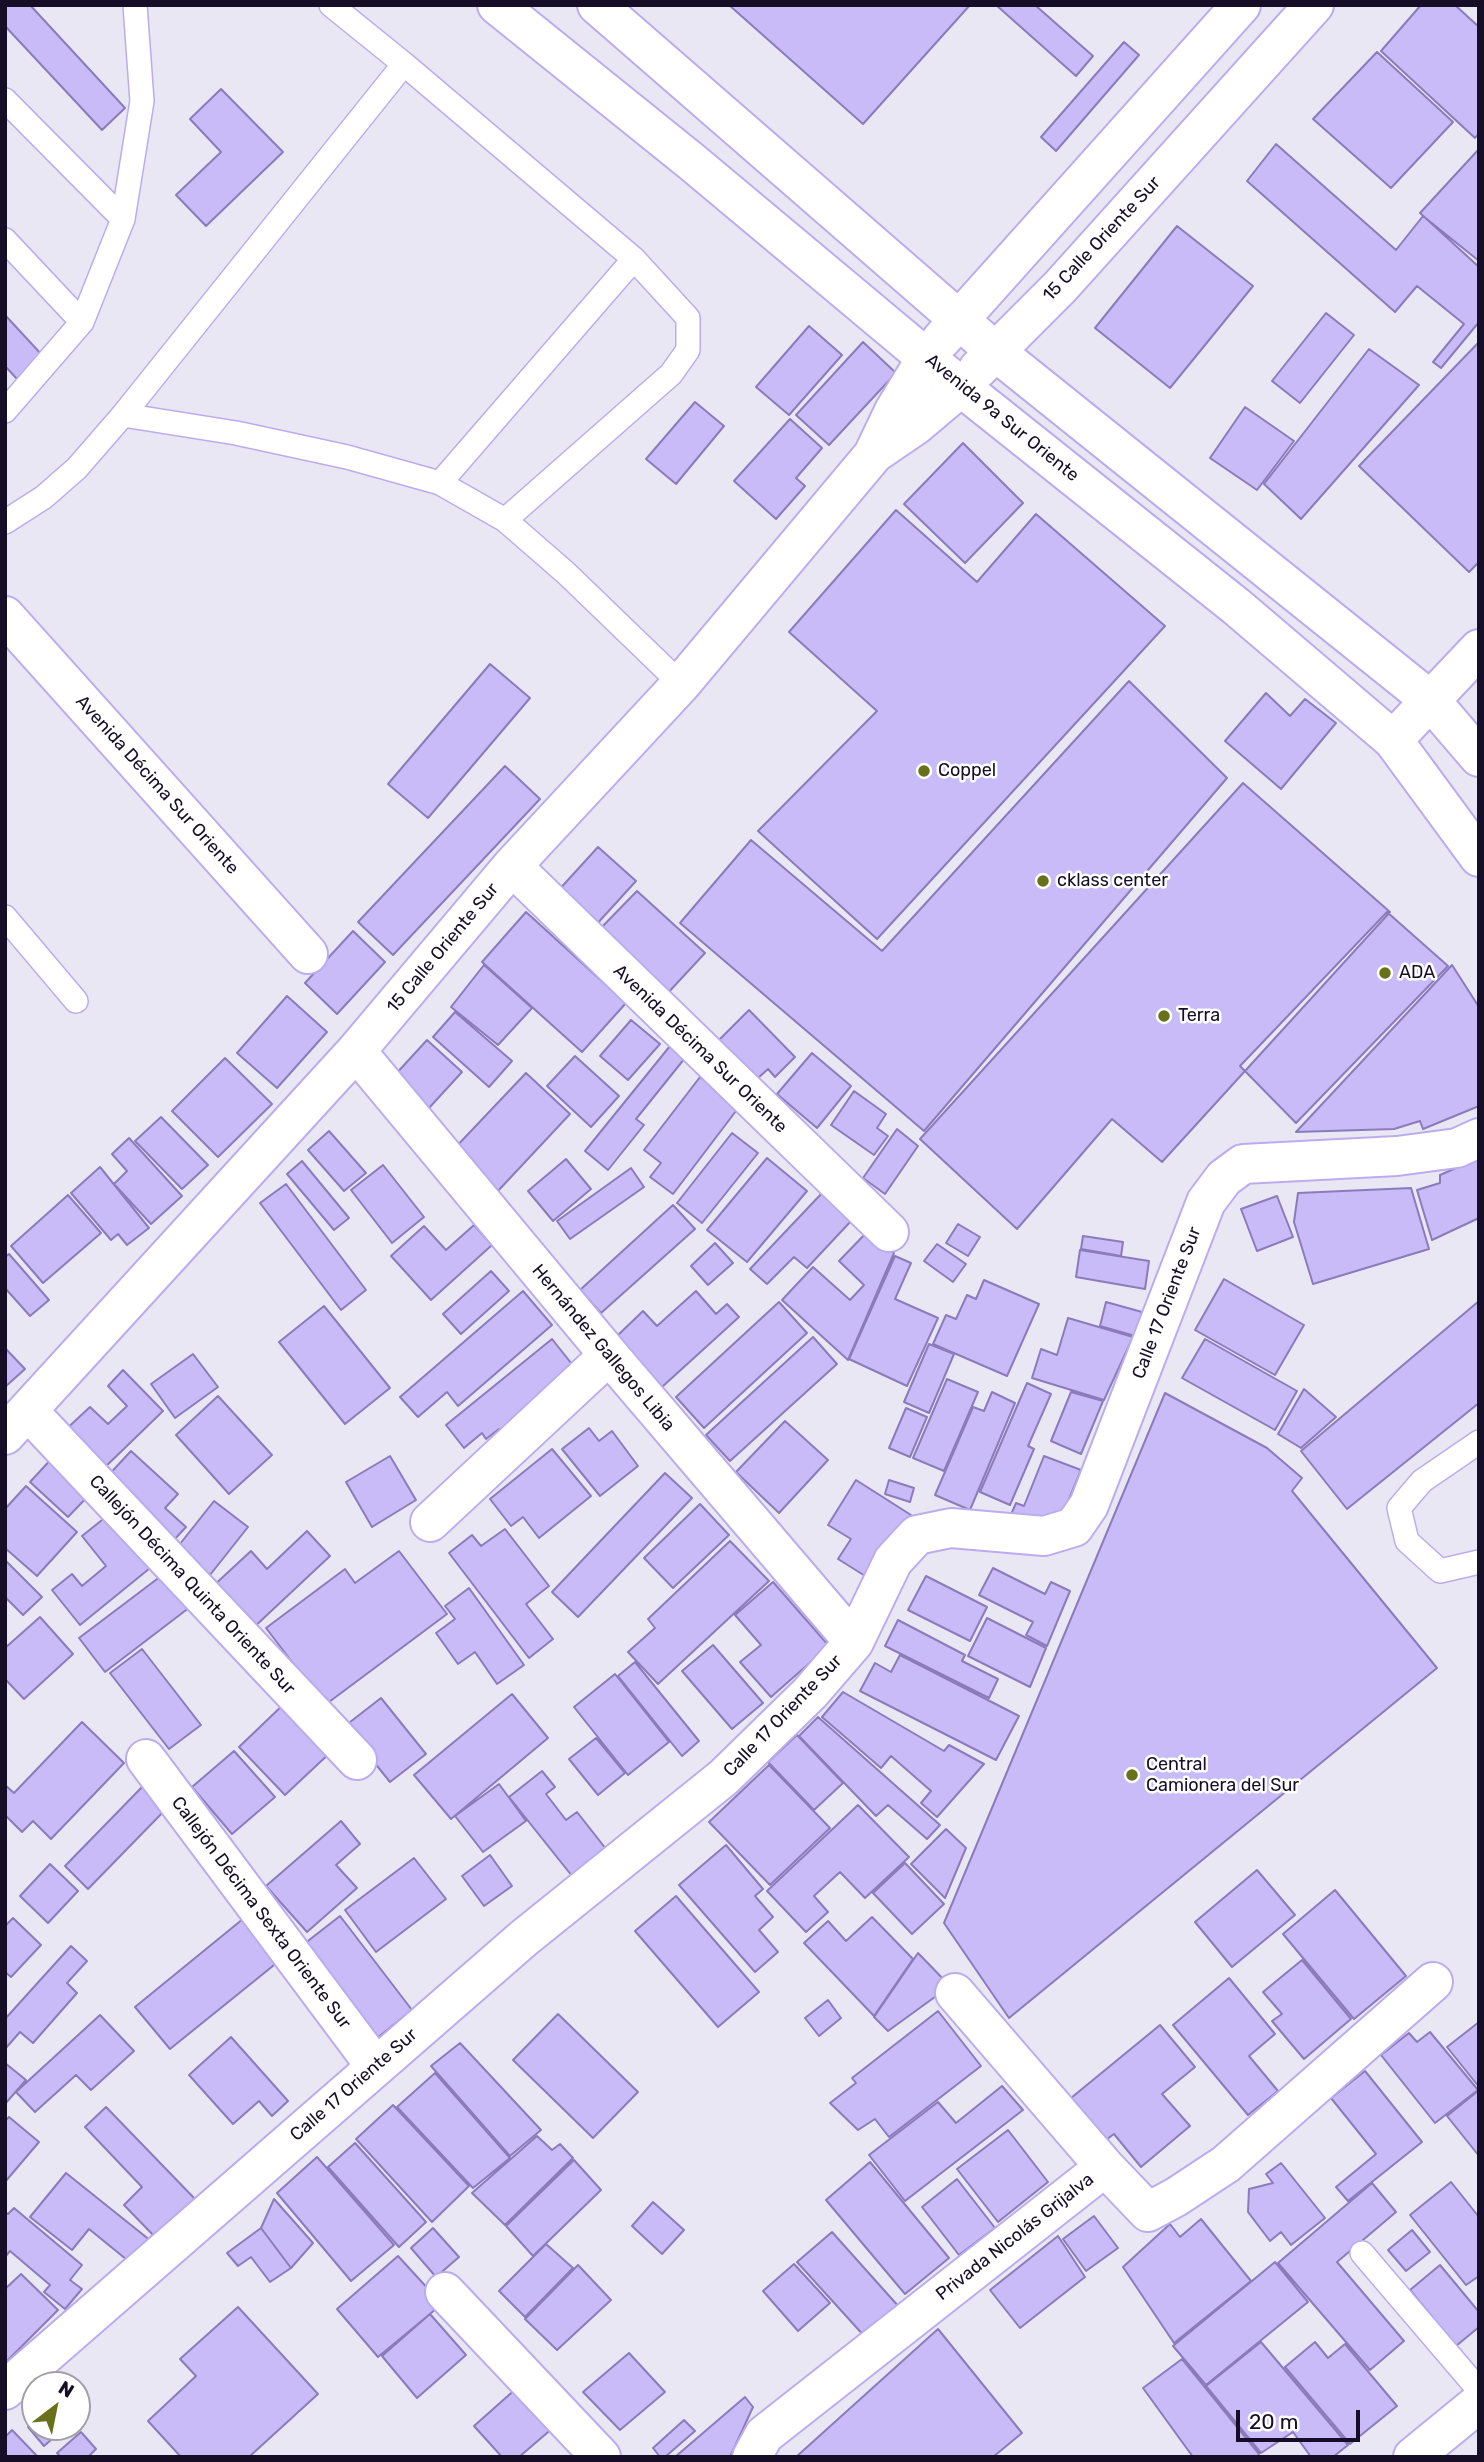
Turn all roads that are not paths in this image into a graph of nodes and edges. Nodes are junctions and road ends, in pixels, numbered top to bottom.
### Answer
1 (135, 5) edge
2 (331, 5) edge
3 (497, 5) edge
4 (597, 5) edge
5 (1241, 5) edge
6 (1314, 5) edge
7 (404, 64) junction
8 (5, 100) edge
9 (123, 219) junction
10 (5, 240) edge
11 (634, 259) junction
12 (958, 319) junction
13 (82, 322) junction
14 (996, 352) junction
15 (927, 357) junction
16 (961, 387) junction
17 (5, 411) edge
18 (123, 415) junction
19 (873, 454) junction
20 (440, 483) junction
21 (505, 520) junction
22 (5, 522) edge
23 (5, 616) edge
24 (1479, 649) edge
25 (681, 684) junction
26 (1430, 700) junction
27 (1393, 740) junction
28 (1479, 757) edge
29 (1479, 857) edge
30 (512, 866) junction
31 (5, 917) edge
32 (308, 954) dead end
33 (76, 1002) dead end
34 (356, 1051) junction
35 (1479, 1138) edge
36 (888, 1232) dead end
37 (609, 1355) junction
38 (16, 1423) edge
39 (1479, 1442) edge
40 (430, 1522) dead end
41 (1479, 1562) edge
42 (854, 1642) junction
43 (146, 1759) dead end
44 (357, 1760) dead end
45 (1433, 1982) dead end
46 (955, 1993) dead end
47 (376, 2067) junction
48 (1105, 2167) junction
49 (1362, 2253) dead end
50 (446, 2292) dead end
51 (5, 2390) edge
52 (1479, 2390) edge
53 (1479, 2403) edge
54 (601, 2457) edge
55 (752, 2457) edge
56 (1413, 2457) edge

1 - 9 lane
2 - 7 lane
3 - 15 street, Avenida 9a Sur Oriente
4 - 12 street
5 - 12 street, 15 Calle Oriente Sur
6 - 14 street, 15 Calle Oriente Sur
7 - 11 lane
7 - 18 lane
8 - 9 lane
9 - 13 lane
10 - 13 lane
11 - 20 lane
11 - 21 lane
12 - 14 street
12 - 15 street, 15 Calle Oriente Sur
13 - 17 lane
14 - 16 street, 15 Calle Oriente Sur
14 - 26 street
15 - 16 street, Avenida 9a Sur Oriente
15 - 19 street, 15 Calle Oriente Sur
16 - 19 street, 15 Calle Oriente Sur
16 - 27 street, Avenida 9a Sur Oriente
18 - 20 lane
18 - 22 lane
19 - 25 street, 15 Calle Oriente Sur
20 - 21 lane
21 - 25 lane
23 - 32 street, Avenida Décima Sur Oriente
24 - 26 street
25 - 30 street, 15 Calle Oriente Sur
26 - 27 street
26 - 28 street
27 - 29 street, Avenida 9a Sur Oriente
30 - 34 street, 15 Calle Oriente Sur
30 - 36 street, Avenida Décima Sur Oriente
31 - 33 lane
34 - 37 street, Hernández Gallegos Libia
34 - 38 street, 15 Calle Oriente Sur
35 - 42 street, Calle 17 Oriente Sur
37 - 40 street
37 - 42 street, Hernández Gallegos Libia
38 - 44 street, Callejón Décima Quinta Oriente Sur
39 - 41 lane
42 - 47 street, Calle 17 Oriente Sur
43 - 47 street, Callejón Décima Sexta Oriente Sur
45 - 48 street
46 - 48 street, Privada Nicolás Grijalva
47 - 51 street, Calle 17 Oriente Sur
48 - 55 street, Privada Nicolás Grijalva
49 - 52 lane
50 - 54 street
53 - 56 street

